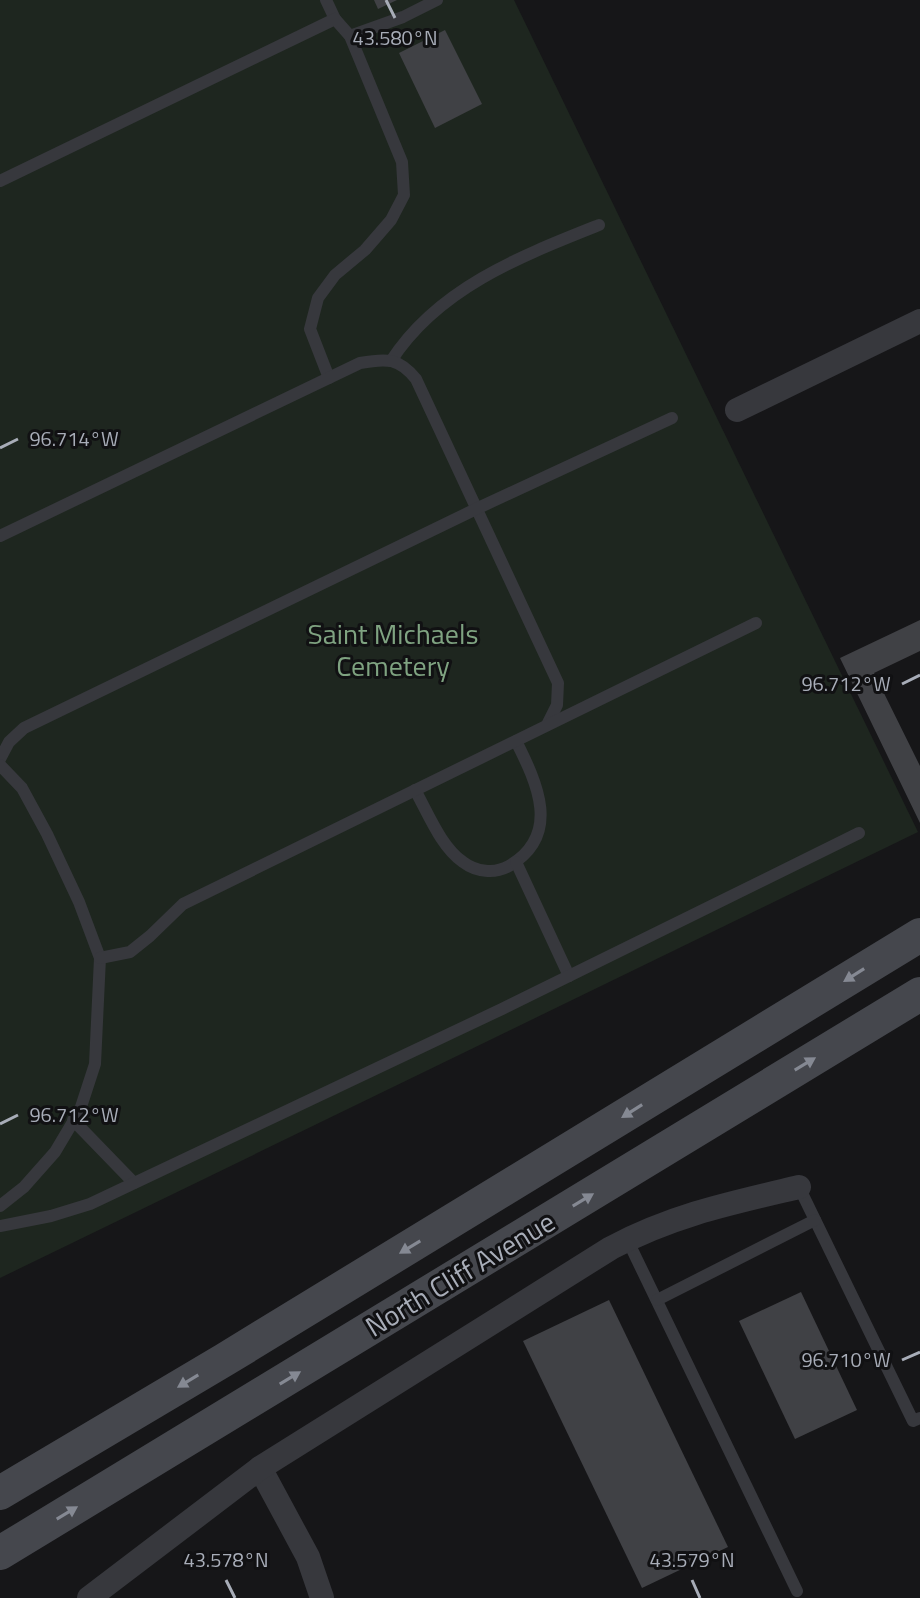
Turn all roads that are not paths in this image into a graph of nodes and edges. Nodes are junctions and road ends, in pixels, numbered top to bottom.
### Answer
1 (326, 0) edge
2 (437, 0) edge
3 (335, 19) junction
4 (350, 36) junction
5 (0, 181) edge
6 (599, 225) dead end
7 (920, 321) edge
8 (391, 361) junction
9 (329, 378) junction
10 (737, 410) dead end
11 (672, 418) dead end
12 (476, 509) junction
13 (0, 536) edge
14 (756, 623) dead end
15 (547, 725) junction
16 (516, 741) junction
17 (0, 759) edge
18 (0, 765) edge
19 (415, 790) junction
20 (859, 833) dead end
21 (516, 862) junction
22 (920, 935) edge
23 (100, 958) junction
24 (569, 976) junction
25 (920, 994) edge
26 (73, 1120) junction
27 (134, 1183) junction
28 (799, 1187) joint
29 (0, 1206) edge
30 (815, 1220) junction
31 (0, 1226) edge
32 (627, 1239) junction
33 (657, 1300) junction
34 (920, 1418) edge
35 (260, 1468) junction
36 (0, 1493) edge
37 (0, 1553) edge
38 (797, 1591) dead end
39 (89, 1598) edge
40 (322, 1598) edge

1 - 3 lane
2 - 4 lane
3 - 4 lane
3 - 5 lane
4 - 9 lane
6 - 8 lane
7 - 10 street
8 - 9 lane
8 - 12 lane
9 - 13 lane
11 - 12 lane
12 - 15 lane
12 - 17 lane
14 - 15 lane
15 - 16 lane
16 - 19 lane
16 - 21 lane
18 - 23 lane
19 - 21 lane
19 - 23 lane
20 - 24 lane
21 - 24 lane
22 -> 36 main road, North Cliff Avenue
23 - 26 lane
24 - 27 lane
37 -> 25 main road, North Cliff Avenue
26 - 27 lane
26 - 29 lane
27 - 31 lane
28 - 30 lane
28 - 32 street, North Cliff Avenue
30 - 33 lane
30 - 34 lane
32 - 33 lane
32 - 35 street, North Cliff Avenue
33 - 38 lane
35 - 39 street, North Cliff Avenue
35 - 40 street

